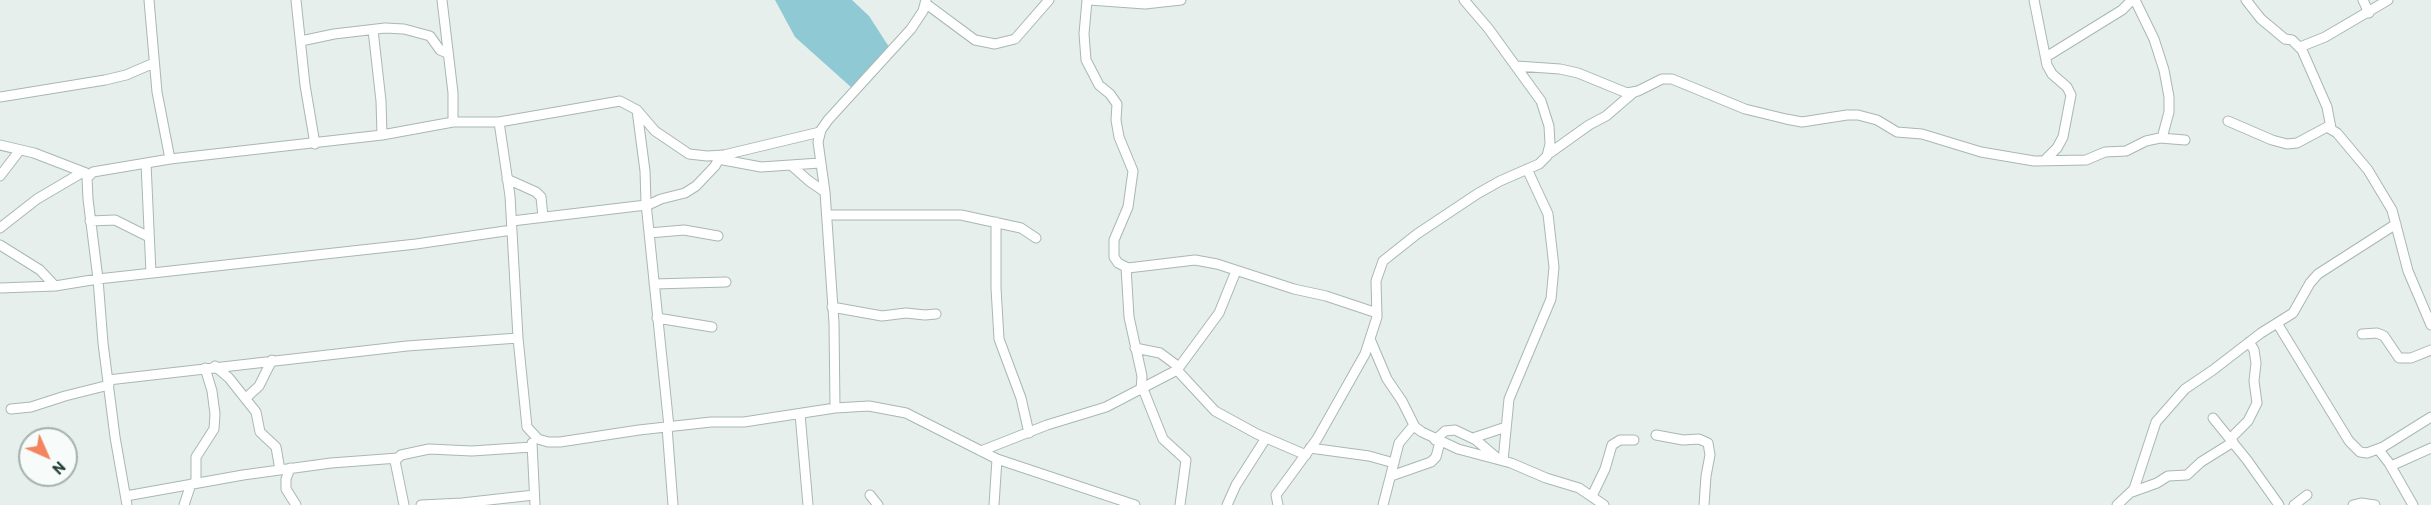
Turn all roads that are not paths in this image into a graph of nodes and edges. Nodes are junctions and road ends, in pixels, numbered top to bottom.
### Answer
1 (149, 0) edge
2 (296, 0) edge
3 (442, 0) edge
4 (1048, 0) edge
5 (1088, 0) edge
6 (1177, 0) edge
7 (1464, 0) edge
8 (2034, 0) edge
9 (2133, 0) edge
10 (2246, 0) edge
11 (2363, 0) edge
12 (2388, 0) edge
13 (925, 1) edge
14 (2369, 13) junction
15 (373, 30) junction
16 (301, 41) junction
17 (2300, 47) junction
18 (447, 53) junction
19 (2046, 57) junction
20 (154, 63) junction
21 (1517, 66) junction
22 (1634, 92) junction
23 (0, 97) edge
24 (637, 110) junction
25 (2228, 120) dead end
26 (453, 122) junction
27 (499, 122) junction
28 (2331, 128) junction
29 (820, 132) junction
30 (382, 135) junction
31 (2162, 138) junction
32 (2185, 140) dead end
33 (315, 144) junction
34 (0, 145) edge
35 (20, 150) junction
36 (1547, 154) junction
37 (719, 157) junction
38 (170, 159) junction
39 (2044, 161) junction
40 (820, 163) junction
41 (146, 164) junction
42 (792, 166) junction
43 (1527, 169) junction
44 (86, 173) junction
45 (0, 174) edge
46 (507, 179) junction
47 (825, 192) junction
48 (646, 205) junction
49 (827, 214) junction
50 (543, 217) junction
51 (90, 221) junction
52 (996, 222) junction
53 (2396, 224) junction
54 (512, 226) junction
55 (0, 228) edge
56 (649, 233) junction
57 (718, 236) dead end
58 (149, 237) junction
59 (1036, 238) dead end
60 (0, 245) edge
61 (1125, 267) junction
62 (1236, 271) junction
63 (151, 273) junction
64 (98, 279) junction
65 (726, 282) dead end
66 (654, 284) junction
67 (55, 286) junction
68 (0, 288) edge
69 (832, 307) junction
70 (1377, 313) junction
71 (936, 314) dead end
72 (657, 318) junction
73 (2277, 323) junction
74 (2431, 325) edge
75 (712, 327) dead end
76 (2362, 334) dead end
77 (518, 338) junction
78 (1371, 339) junction
79 (2249, 342) junction
80 (1135, 348) junction
81 (2431, 350) edge
82 (272, 360) junction
83 (210, 367) junction
84 (1178, 369) junction
85 (109, 382) junction
86 (1142, 390) junction
87 (246, 398) junction
88 (835, 408) junction
89 (11, 409) dead end
90 (800, 414) junction
91 (2431, 417) edge
92 (2213, 418) dead end
93 (1414, 424) junction
94 (668, 427) junction
95 (1506, 427) junction
96 (1029, 433) junction
97 (531, 434) junction
98 (1656, 435) dead end
99 (1266, 438) junction
100 (1473, 438) junction
101 (1634, 440) dead end
102 (1437, 441) junction
103 (2231, 441) junction
104 (532, 447) junction
105 (2431, 448) edge
106 (2378, 449) junction
107 (981, 451) junction
108 (1308, 451) junction
109 (398, 458) junction
110 (997, 459) junction
111 (1501, 460) junction
112 (1394, 463) junction
113 (2391, 466) junction
114 (285, 469) junction
115 (1391, 477) junction
116 (194, 483) junction
117 (2132, 492) junction
118 (534, 495) junction
119 (870, 495) dead end
120 (2307, 495) dead end
121 (1590, 499) edge
122 (127, 500) edge
123 (184, 505) edge
124 (296, 505) edge
125 (404, 505) edge
126 (421, 505) edge
127 (535, 505) edge
128 (673, 505) edge
129 (808, 505) edge
130 (878, 505) edge
131 (994, 505) edge
132 (1135, 505) edge
133 (1180, 505) edge
134 (1227, 505) edge
135 (1278, 505) edge
136 (1383, 505) edge
137 (1604, 505) edge
138 (1704, 505) edge
139 (2117, 505) edge
140 (2279, 505) edge
141 (2294, 505) edge
142 (2353, 505) edge
143 (2374, 505) edge
144 (2413, 505) edge

1 - 20 street
2 - 16 street
3 - 18 street
4 - 13 street
5 - 6 street
5 - 61 street
7 - 21 street
8 - 19 street
9 - 19 street
9 - 31 street
10 - 17 street
11 - 14 street
12 - 14 street
13 - 29 street
14 - 17 street
15 - 16 street
15 - 18 street
15 - 30 street
16 - 33 street
17 - 28 street
18 - 26 street
19 - 39 street
20 - 23 street
20 - 38 street
21 - 22 street
21 - 36 street
22 - 36 street
22 - 39 street
24 - 27 street
24 - 37 street
24 - 48 street
25 - 28 street
26 - 27 street
26 - 30 street
27 - 46 street
28 - 53 street
29 - 37 street
29 - 40 street
30 - 33 street
31 - 32 street
31 - 39 street
33 - 38 street
34 - 35 street
35 - 44 street
35 - 45 street
36 - 43 street
37 - 42 street
37 - 48 street
38 - 41 street
40 - 42 street
40 - 47 street
41 - 44 street
41 - 58 street
42 - 47 street
43 - 70 street
43 - 95 street
44 - 51 street
44 - 55 street
46 - 50 street
46 - 54 street
47 - 49 street
48 - 50 street
48 - 56 street
49 - 52 street
49 - 69 street
50 - 54 street
51 - 58 street
51 - 64 street
52 - 59 street
52 - 96 street
53 - 73 street
53 - 74 street
54 - 63 street
54 - 77 street
56 - 57 street
56 - 66 street
58 - 63 street
60 - 67 street
61 - 62 street
61 - 80 street
62 - 70 street
62 - 84 street
63 - 64 street
64 - 67 street
64 - 85 street
65 - 66 street
66 - 72 street
67 - 68 street
69 - 71 street
69 - 88 street
70 - 78 street
72 - 75 street
72 - 94 street
73 - 79 street
73 - 106 street
76 - 81 street
77 - 82 street
77 - 97 street
78 - 93 street
78 - 108 street
79 - 103 street
79 - 117 street
80 - 84 street
80 - 86 street
82 - 83 street
82 - 87 street
83 - 85 street
83 - 87 street
83 - 116 street
84 - 86 street
84 - 99 street
85 - 89 street
85 - 122 street
86 - 96 street
86 - 133 street
87 - 114 street
88 - 90 street
88 - 107 street
90 - 94 street
90 - 129 street
91 - 106 street
92 - 103 street
93 - 102 street
93 - 112 street
94 - 97 street
94 - 128 street
95 - 100 street
95 - 111 street
96 - 107 street
97 - 104 street
98 - 138 street
99 - 108 street
99 - 134 street
100 - 102 street
100 - 111 street
101 - 121 street
102 - 111 street
102 - 115 street
103 - 117 street
103 - 140 street
104 - 109 street
104 - 118 street
105 - 113 street
106 - 113 street
107 - 110 street
108 - 112 street
108 - 135 street
109 - 114 street
109 - 125 street
110 - 131 street
110 - 132 street
111 - 121 street
112 - 115 street
113 - 144 street
114 - 116 street
114 - 124 street
115 - 136 street
116 - 122 street
116 - 123 street
117 - 139 street
118 - 126 street
118 - 127 street
119 - 130 street
120 - 141 street
121 - 137 street
142 - 143 street

